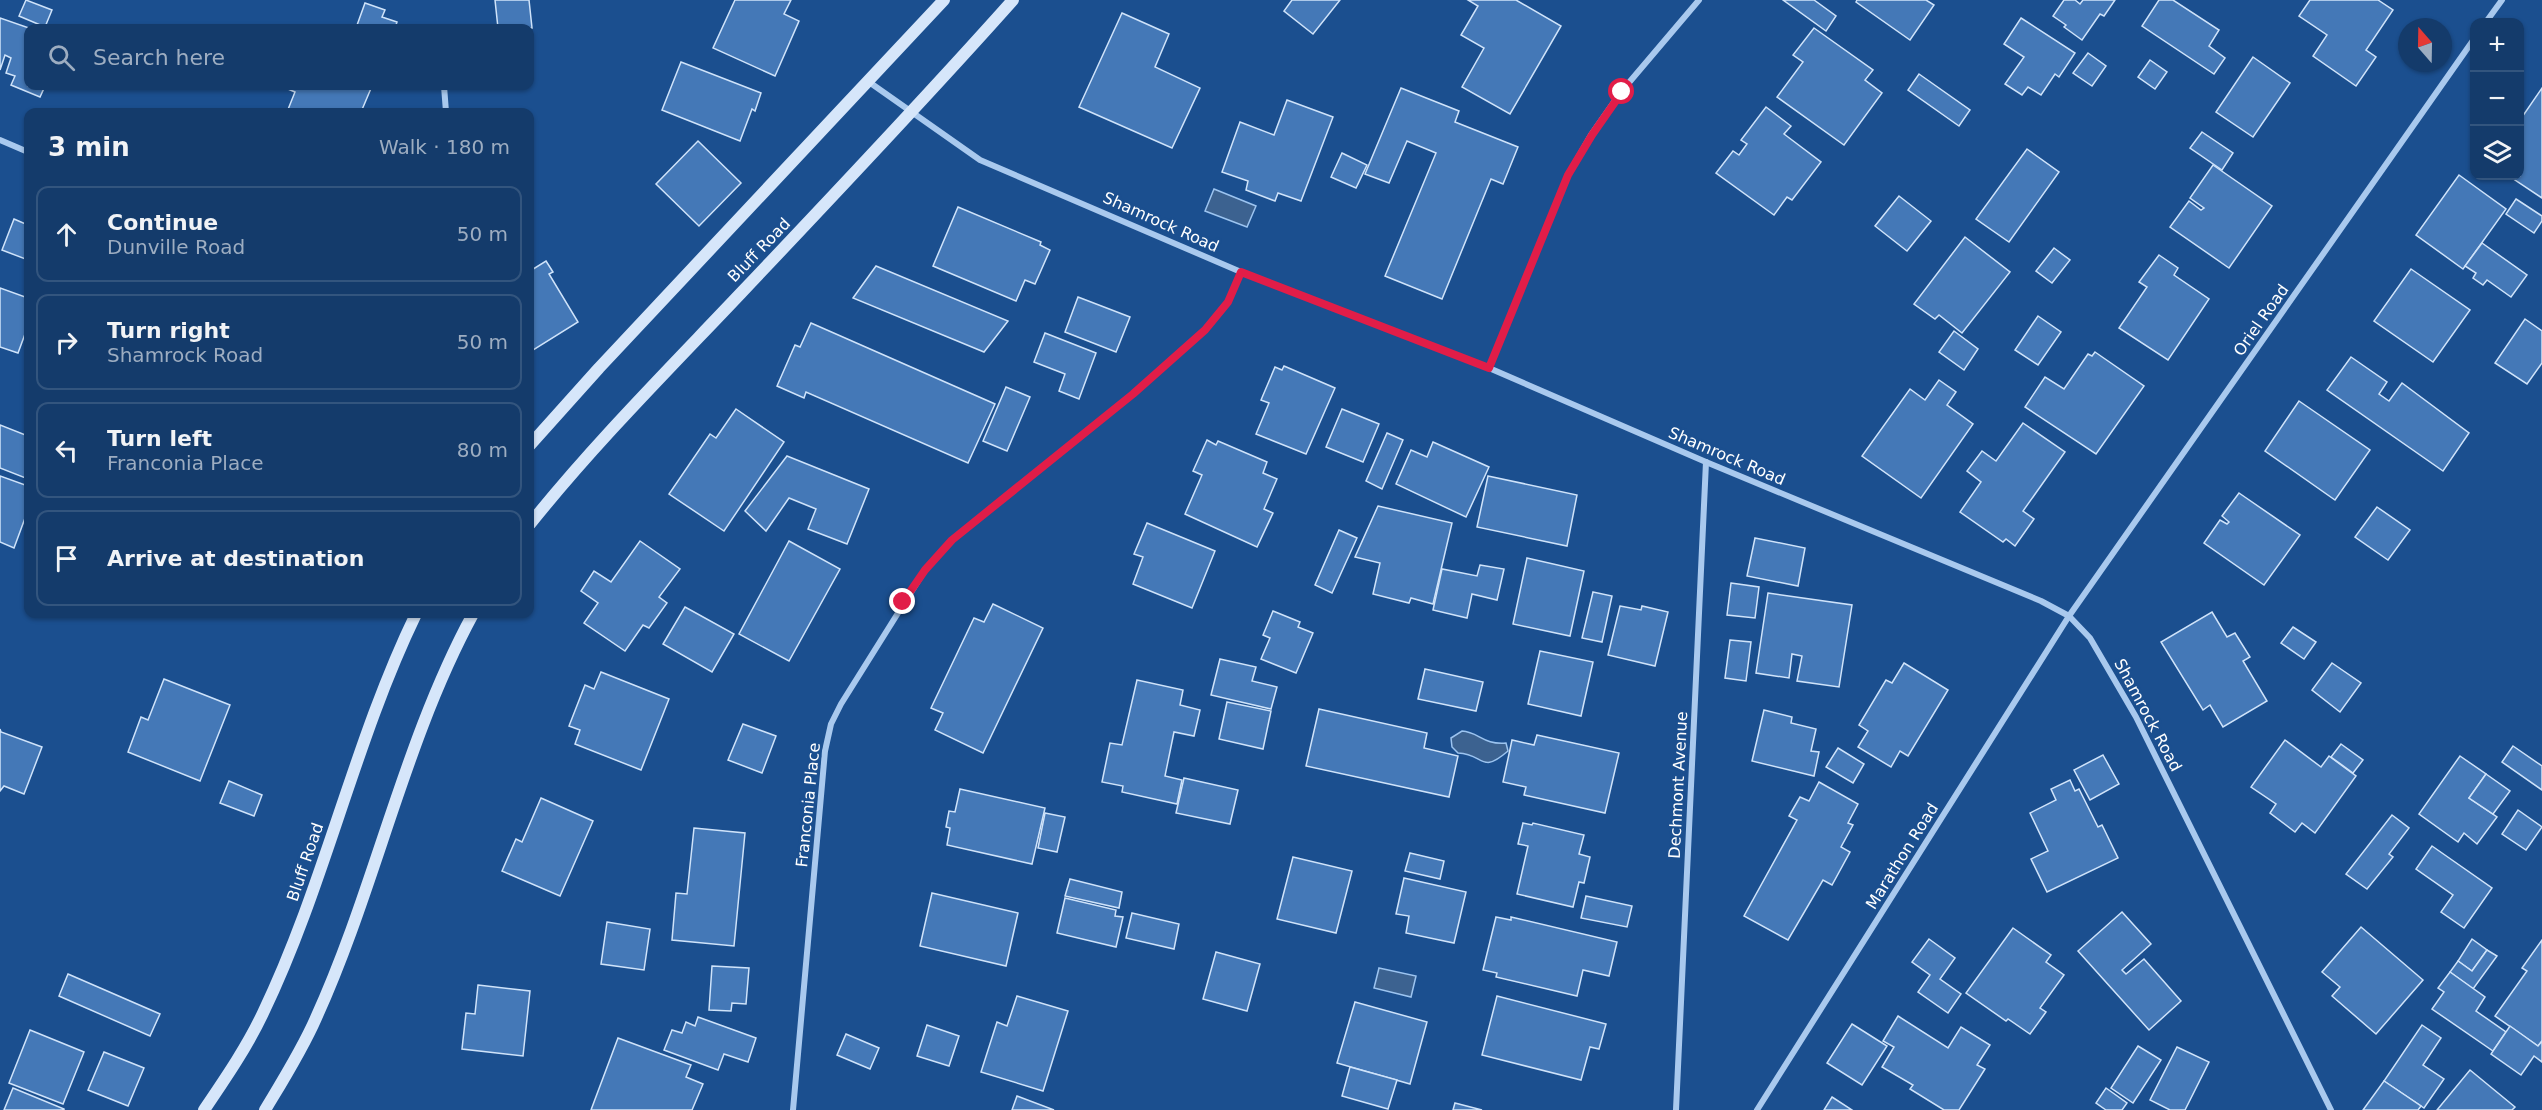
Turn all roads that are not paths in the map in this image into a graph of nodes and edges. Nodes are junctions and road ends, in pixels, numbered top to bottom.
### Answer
1 (944, 0) edge
2 (1013, 0) edge
3 (1699, 0) edge
4 (2502, 0) edge
5 (2489, 18) edge
6 (2470, 46) edge
7 (869, 82) junction
8 (444, 90) edge
9 (446, 108) edge
10 (914, 112) junction
11 (0, 140) edge
12 (24, 150) edge
13 (1241, 272) junction
14 (1489, 368) junction
15 (534, 441) edge
16 (1706, 462) junction
17 (534, 519) edge
18 (2069, 616) junction
19 (414, 618) edge
20 (471, 618) edge
21 (204, 1110) edge
22 (265, 1110) edge
23 (793, 1110) edge
24 (1676, 1110) edge
25 (1757, 1110) edge
26 (2331, 1110) edge

1 - 7 street
2 - 10 street, Bluff Road
3 - 14 street
4 - 5 street
6 - 18 street, Oriel Road
7 - 10 street, Shamrock Road
7 - 15 street
8 - 9 street
10 - 13 street, Shamrock Road
10 - 17 street, Bluff Road
11 - 12 street
13 - 14 street, Shamrock Road
13 - 23 street, Franconia Place
14 - 16 street, Shamrock Road
16 - 18 street, Shamrock Road
16 - 24 street, Dechmont Avenue
18 - 25 street, Marathon Road
18 - 26 street, Shamrock Road
19 - 21 street, Bluff Road
20 - 22 street

